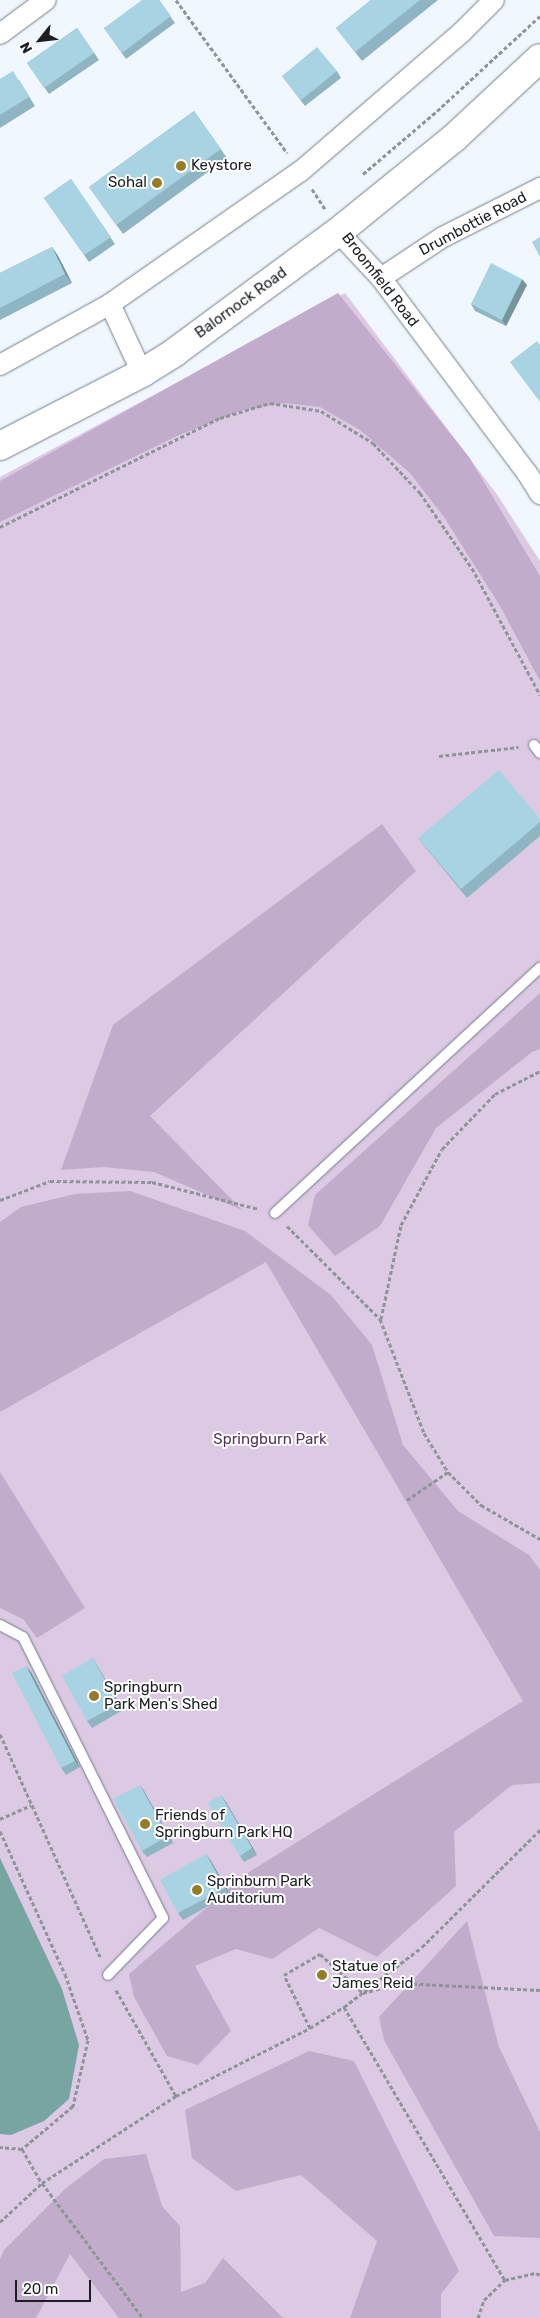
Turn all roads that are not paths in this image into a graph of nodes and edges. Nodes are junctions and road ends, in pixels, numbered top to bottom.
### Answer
1 (46, 0) edge
2 (494, 0) edge
3 (26, 6) edge
4 (0, 34) edge
5 (540, 58) edge
6 (540, 188) edge
7 (338, 232) junction
8 (380, 278) junction
9 (110, 304) junction
10 (0, 365) edge
11 (142, 373) junction
12 (0, 446) edge
13 (540, 494) edge
14 (540, 968) edge
15 (275, 1213) road end
16 (0, 1625) edge
17 (108, 1975) road end

1 - 3 street
2 - 9 street
3 - 4 street
5 - 7 street, Broomfield Road
6 - 8 street, Drumbottie Road
7 - 8 street, Broomfield Road
7 - 11 street, Balornock Road
8 - 13 street, Broomfield Road
9 - 10 street
9 - 11 street
11 - 12 street, Balornock Road
14 - 15 lane
16 - 17 lane

